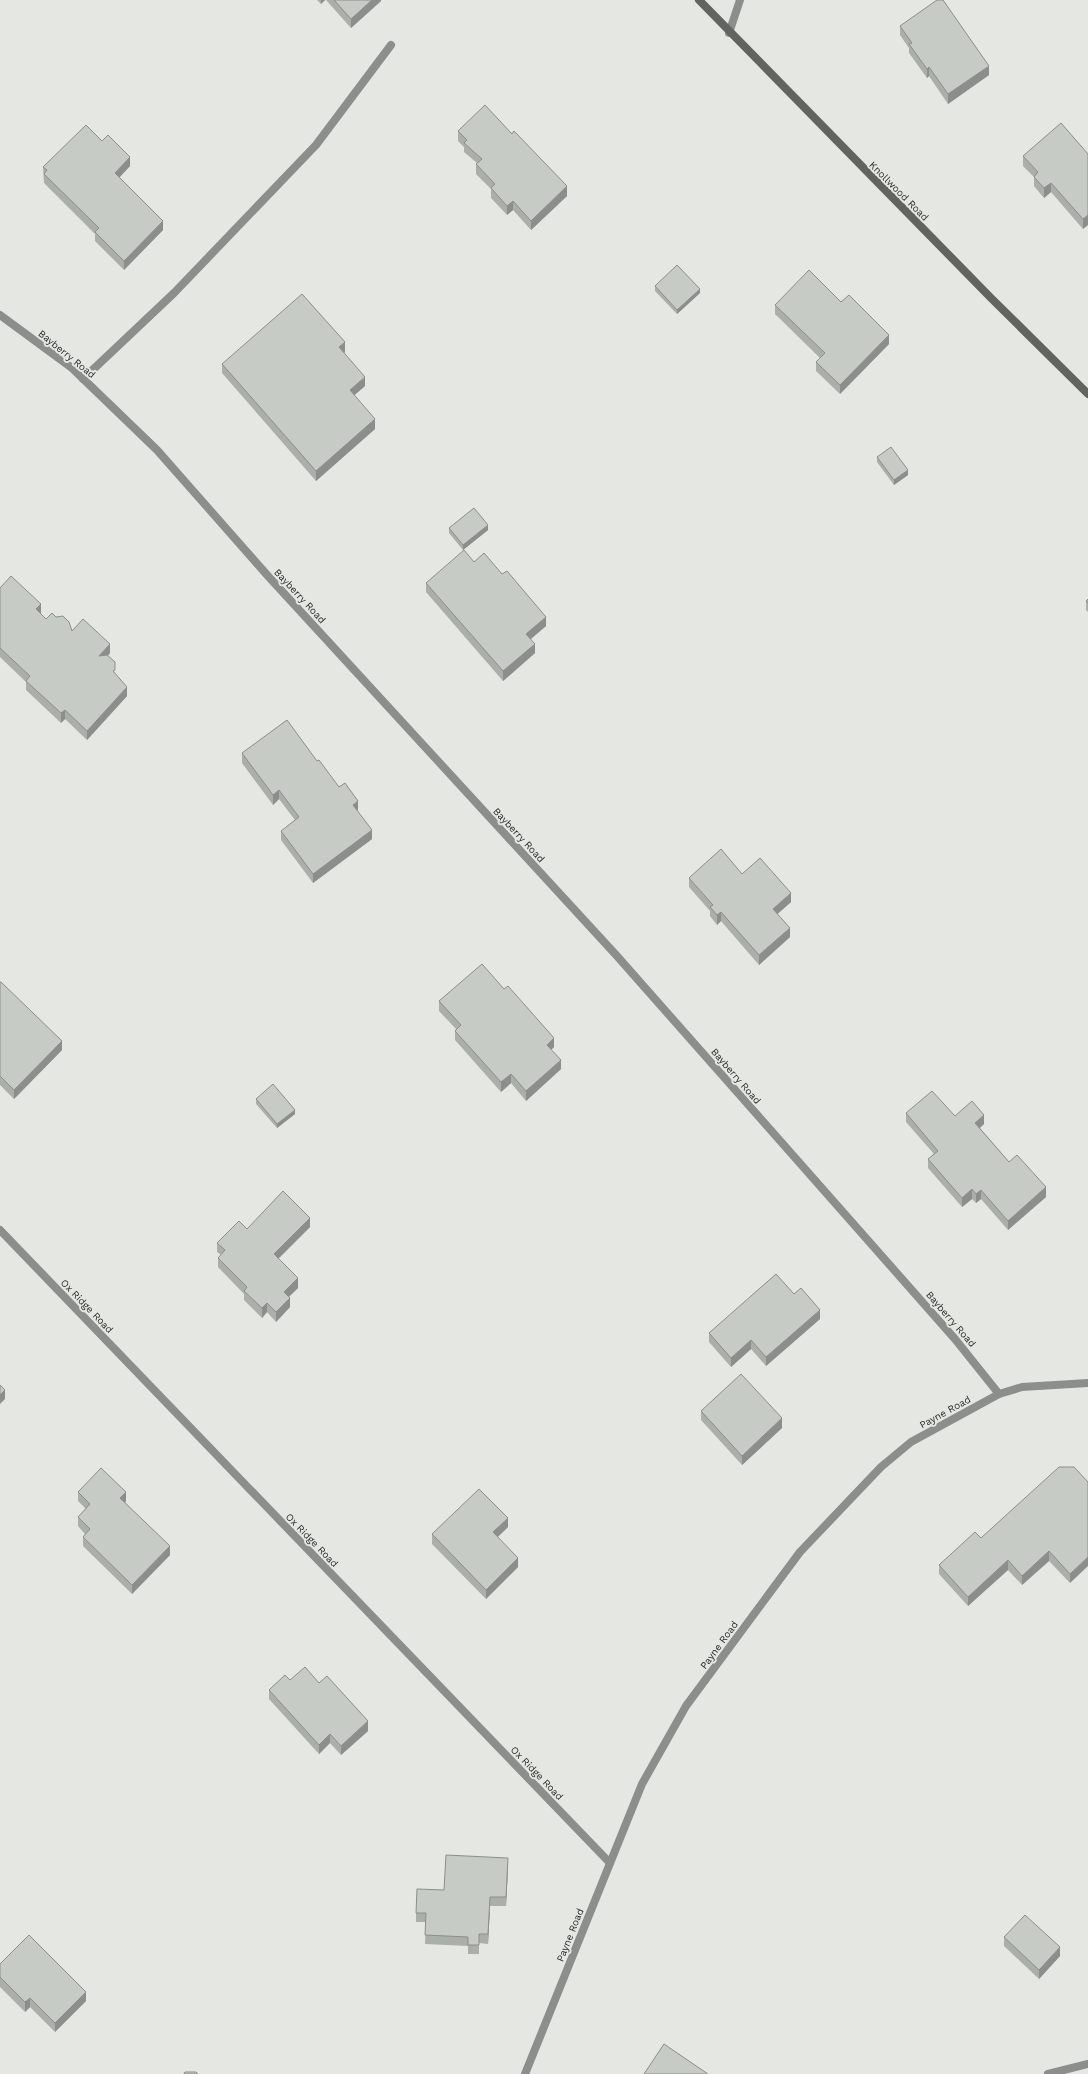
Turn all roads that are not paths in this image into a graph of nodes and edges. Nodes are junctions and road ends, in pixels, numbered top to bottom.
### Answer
1 (699, 0) edge
2 (740, 0) edge
3 (729, 32) junction
4 (391, 45) dead end
5 (0, 315) edge
6 (83, 380) junction
7 (1088, 394) edge
8 (0, 1230) edge
9 (1088, 1383) edge
10 (999, 1394) junction
11 (610, 1863) junction
12 (1088, 2064) edge
13 (525, 2074) edge
14 (1048, 2074) edge

1 - 3 main road, Knollwood Road
2 - 3 street
3 - 7 main road, Knollwood Road
4 - 6 street
5 - 6 street, Bayberry Road
6 - 10 street, Bayberry Road
8 - 11 street, Ox Ridge Road
9 - 10 street, Payne Road
10 - 11 street, Payne Road
11 - 13 street, Payne Road
12 - 14 street

